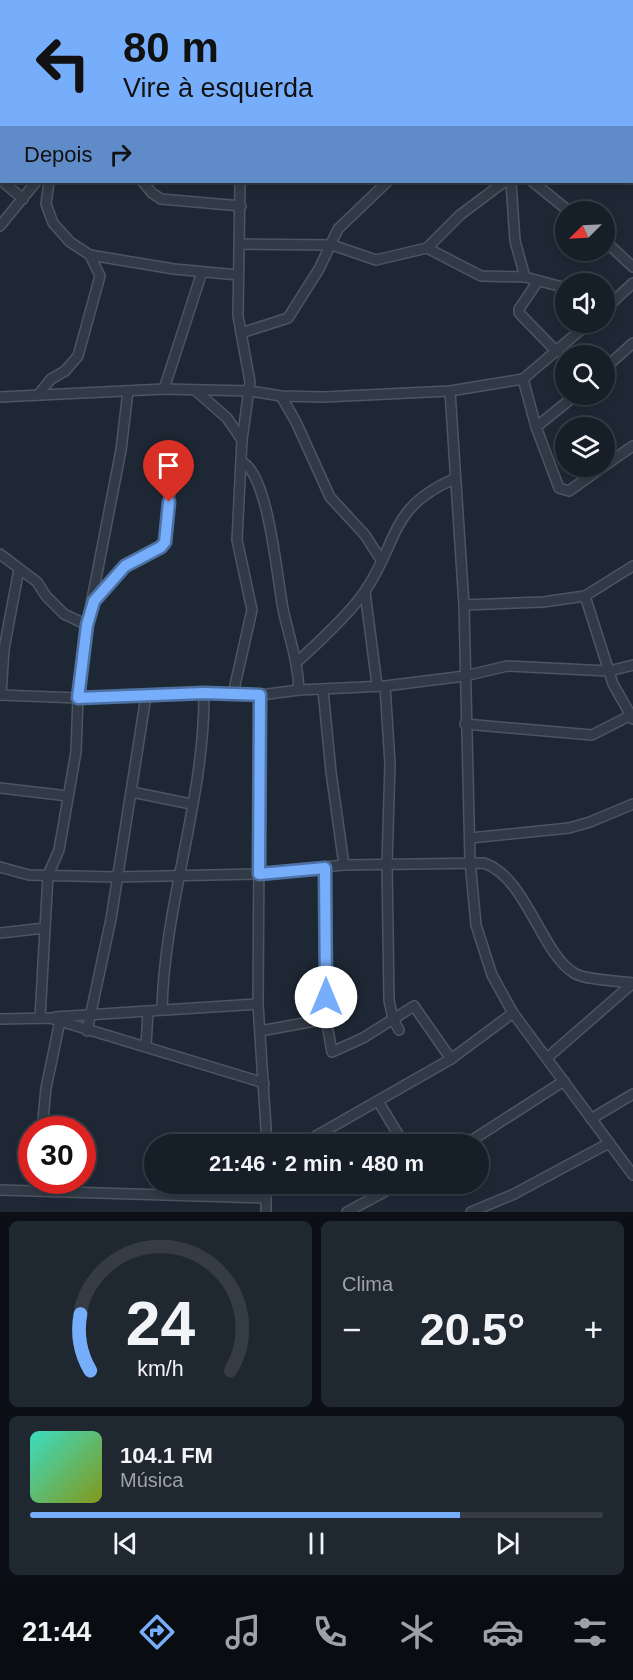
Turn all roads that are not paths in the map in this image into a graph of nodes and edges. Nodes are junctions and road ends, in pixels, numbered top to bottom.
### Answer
1 (5, 183) edge
2 (35, 183) edge
3 (49, 183) edge
4 (144, 183) edge
5 (241, 183) edge
6 (386, 183) edge
7 (503, 183) edge
8 (510, 183) edge
9 (534, 183) edge
10 (23, 199) junction
11 (556, 201) edge
12 (241, 206) junction
13 (0, 226) edge
14 (241, 244) junction
15 (332, 245) junction
16 (427, 248) junction
17 (615, 250) edge
18 (90, 255) junction
19 (107, 258) junction
20 (633, 267) edge
21 (202, 272) junction
22 (238, 275) junction
23 (100, 276) junction
24 (525, 277) junction
25 (538, 280) junction
26 (633, 283) edge
27 (555, 285) edge
28 (615, 300) edge
29 (241, 333) junction
30 (578, 333) edge
31 (633, 344) edge
32 (565, 345) edge
33 (555, 350) edge
34 (555, 354) edge
35 (615, 360) edge
36 (523, 379) junction
37 (164, 389) junction
38 (194, 390) junction
39 (129, 391) junction
40 (249, 391) junction
41 (450, 391) junction
42 (38, 395) junction
43 (281, 396) junction
44 (0, 397) edge
45 (564, 405) edge
46 (537, 427) junction
47 (242, 440) junction
48 (633, 446) edge
49 (615, 458) edge
50 (173, 462) dead end
51 (242, 462) junction
52 (589, 477) edge
53 (454, 479) junction
54 (0, 554) edge
55 (381, 560) junction
56 (633, 566) edge
57 (19, 568) junction
58 (365, 592) junction
59 (585, 596) junction
60 (94, 601) junction
61 (464, 605) junction
62 (87, 625) junction
63 (298, 661) junction
64 (633, 665) edge
65 (609, 671) junction
66 (465, 676) junction
67 (381, 685) junction
68 (299, 690) junction
69 (323, 690) junction
70 (204, 693) junction
71 (233, 694) junction
72 (1, 695) edge
73 (260, 695) junction
74 (146, 696) junction
75 (78, 698) junction
76 (632, 716) edge
77 (465, 724) junction
78 (0, 788) edge
79 (132, 792) junction
80 (68, 796) junction
81 (191, 804) junction
82 (633, 804) edge
83 (470, 838) junction
84 (470, 861) junction
85 (387, 864) junction
86 (344, 865) junction
87 (0, 867) edge
88 (325, 868) junction
89 (259, 874) junction
90 (181, 875) junction
91 (48, 876) junction
92 (116, 877) junction
93 (45, 928) junction
94 (0, 933) edge
95 (633, 983) edge
96 (258, 1004) junction
97 (162, 1010) junction
98 (148, 1012) junction
99 (513, 1013) junction
100 (92, 1014) junction
101 (45, 1018) junction
102 (326, 1018) junction
103 (393, 1018) junction
104 (0, 1019) edge
105 (60, 1021) junction
106 (87, 1030) junction
107 (399, 1030) dead end
108 (260, 1031) junction
109 (146, 1046) junction
110 (547, 1058) junction
111 (451, 1059) junction
112 (564, 1081) junction
113 (264, 1083) junction
114 (633, 1094) edge
115 (378, 1101) junction
116 (43, 1116) edge
117 (591, 1119) junction
118 (267, 1134) edge
119 (320, 1134) edge
120 (398, 1134) edge
121 (481, 1134) edge
122 (609, 1143) junction
123 (632, 1171) edge
124 (0, 1190) edge
125 (18, 1191) edge
126 (96, 1193) edge
127 (266, 1194) edge
128 (380, 1194) edge
129 (266, 1198) junction
130 (476, 1211) edge
131 (266, 1212) edge
132 (347, 1212) edge

1 - 10 street
2 - 10 street
3 - 18 street
4 - 12 street
5 - 12 street
6 - 15 street
7 - 16 street
8 - 24 street
9 - 11 street
10 - 13 street
12 - 14 street
14 - 15 street
14 - 22 street
15 - 16 street
15 - 29 street
16 - 24 street
17 - 20 street
18 - 19 street
18 - 23 street
19 - 21 street
19 - 23 street
21 - 22 street
21 - 37 street
22 - 29 street
23 - 42 street
24 - 25 street
25 - 27 street
25 - 33 street
26 - 28 street
29 - 40 street
30 - 32 street
31 - 35 street
34 - 36 street
36 - 41 street
36 - 46 street
37 - 38 street
37 - 39 street
38 - 40 street
38 - 47 street
39 - 42 street
39 - 60 street
40 - 43 street
40 - 47 street
41 - 43 street
41 - 53 street
42 - 44 street
43 - 55 street
45 - 46 street
46 - 52 street
47 - 51 street
48 - 49 street
50 - 60 street
51 - 63 street
51 - 71 street
53 - 55 street
53 - 61 street
54 - 57 street
55 - 58 street
56 - 59 street
57 - 62 street
57 - 72 street
58 - 63 street
58 - 67 street
59 - 61 street
59 - 65 street
60 - 62 street
61 - 66 street
62 - 75 street
63 - 68 street
64 - 65 street
65 - 66 street
65 - 76 street
66 - 67 street
66 - 77 street
67 - 69 street
67 - 85 street
68 - 69 street
68 - 73 street
69 - 86 street
70 - 71 street
70 - 74 street
70 - 81 street
71 - 73 street
72 - 75 street
73 - 89 street
74 - 75 street
74 - 79 street
75 - 80 street
76 - 77 street
77 - 83 street
78 - 80 street
79 - 81 street
79 - 92 street
80 - 91 street
81 - 90 street
82 - 83 street
83 - 84 street
84 - 85 street
84 - 95 street
84 - 99 street
85 - 86 street
85 - 103 street
86 - 88 street
87 - 91 street
88 - 89 street
88 - 102 street
89 - 90 street
89 - 96 street
90 - 92 street
90 - 97 street
91 - 92 street
91 - 93 street
92 - 100 street
93 - 94 street
93 - 101 street
95 - 110 street
96 - 97 street
96 - 108 street
97 - 98 street
98 - 100 street
98 - 109 street
99 - 110 street
99 - 111 street
100 - 101 street
100 - 106 street
101 - 104 street
101 - 105 street
102 - 103 street
102 - 108 street
103 - 107 street
103 - 111 street
105 - 106 street
105 - 116 street
106 - 109 street
108 - 113 street
109 - 113 street
110 - 112 street
111 - 115 street
112 - 117 street
112 - 121 street
113 - 118 street
114 - 117 street
115 - 119 street
115 - 120 street
117 - 122 street
122 - 123 street
122 - 130 street
124 - 125 street
126 - 129 street
127 - 129 street
128 - 132 street
129 - 131 street

